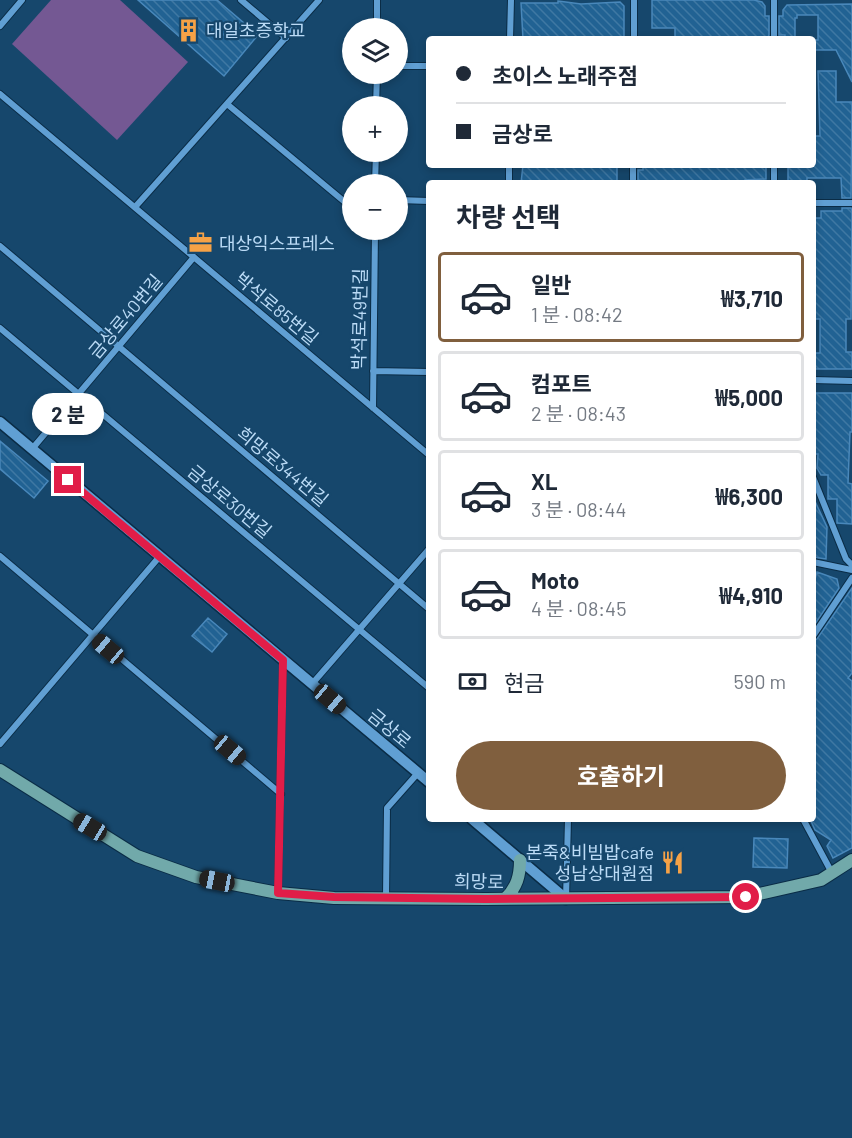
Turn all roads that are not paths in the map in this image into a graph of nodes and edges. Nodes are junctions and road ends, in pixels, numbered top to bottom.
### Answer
1 (22, 0) edge
2 (241, 0) edge
3 (319, 0) edge
4 (377, 0) edge
5 (511, 0) edge
6 (634, 0) edge
7 (774, 0) edge
8 (377, 18) edge
9 (0, 26) edge
10 (510, 36) edge
11 (634, 36) edge
12 (774, 36) edge
13 (286, 38) junction
14 (408, 66) edge
15 (426, 66) edge
16 (0, 94) edge
17 (227, 104) junction
18 (342, 200) edge
19 (408, 200) edge
20 (426, 201) edge
21 (816, 203) edge
22 (852, 203) edge
23 (136, 206) junction
24 (375, 240) edge
25 (0, 246) edge
26 (194, 257) junction
27 (0, 328) edge
28 (118, 346) junction
29 (374, 371) junction
30 (426, 372) edge
31 (816, 380) edge
32 (852, 381) edge
33 (79, 394) junction
34 (373, 408) junction
35 (2, 427) edge
36 (32, 450) junction
37 (426, 452) edge
38 (816, 484) edge
39 (426, 552) edge
40 (160, 556) junction
41 (2, 557) edge
42 (816, 562) edge
43 (852, 568) edge
44 (852, 578) edge
45 (399, 584) junction
46 (426, 606) edge
47 (361, 629) junction
48 (816, 632) edge
49 (92, 635) junction
50 (283, 660) junction
51 (312, 684) junction
52 (426, 685) edge
53 (0, 744) edge
54 (0, 770) edge
55 (418, 773) junction
56 (426, 780) edge
57 (281, 794) junction
58 (476, 822) edge
59 (568, 822) edge
60 (805, 822) edge
61 (520, 860) junction
62 (852, 860) edge
63 (832, 873) junction
64 (278, 893) junction
65 (386, 897) junction
66 (506, 899) junction
67 (566, 899) junction

1 - 9 street
2 - 13 street
3 - 13 street
4 - 8 street
5 - 10 street
6 - 11 street
7 - 12 street
13 - 17 street
14 - 15 street
16 - 23 street, 박석로85번길
17 - 18 street
17 - 23 street
19 - 20 street
21 - 22 street
23 - 26 street, 박석로85번길
24 - 29 street, 박석로49번길
25 - 28 street, 희망로344번길
26 - 28 street, 금상로40번길
26 - 34 street, 박석로85번길
27 - 33 street
28 - 33 street, 금상로40번길
28 - 45 street, 희망로344번길
29 - 30 street
29 - 34 street, 박석로49번길
31 - 32 street
33 - 36 street, 금상로40번길
33 - 47 street, 금상로30번길
34 - 37 street, 박석로85번길
35 - 36 street, 금상로
36 - 40 street, 금상로
38 - 43 street
39 - 45 street
40 - 49 street
40 - 50 street, 금상로
41 - 49 street
42 - 43 street
44 - 48 street
45 - 46 street, 희망로344번길
45 - 47 street
47 - 51 street
47 - 52 street, 금상로30번길
49 - 53 street
49 - 57 street
50 - 51 street, 금상로
50 - 57 street
51 - 55 street, 금상로
54 - 64 main road, 희망로
55 - 56 street, 금상로
55 - 65 street
57 - 64 street
58 - 61 street
59 - 67 street
60 - 63 street
61 - 66 main road
61 - 67 street
62 - 63 main road, 희망로
63 - 67 main road, 희망로
64 - 65 main road, 희망로
65 - 66 main road, 희망로
66 - 67 main road, 희망로

